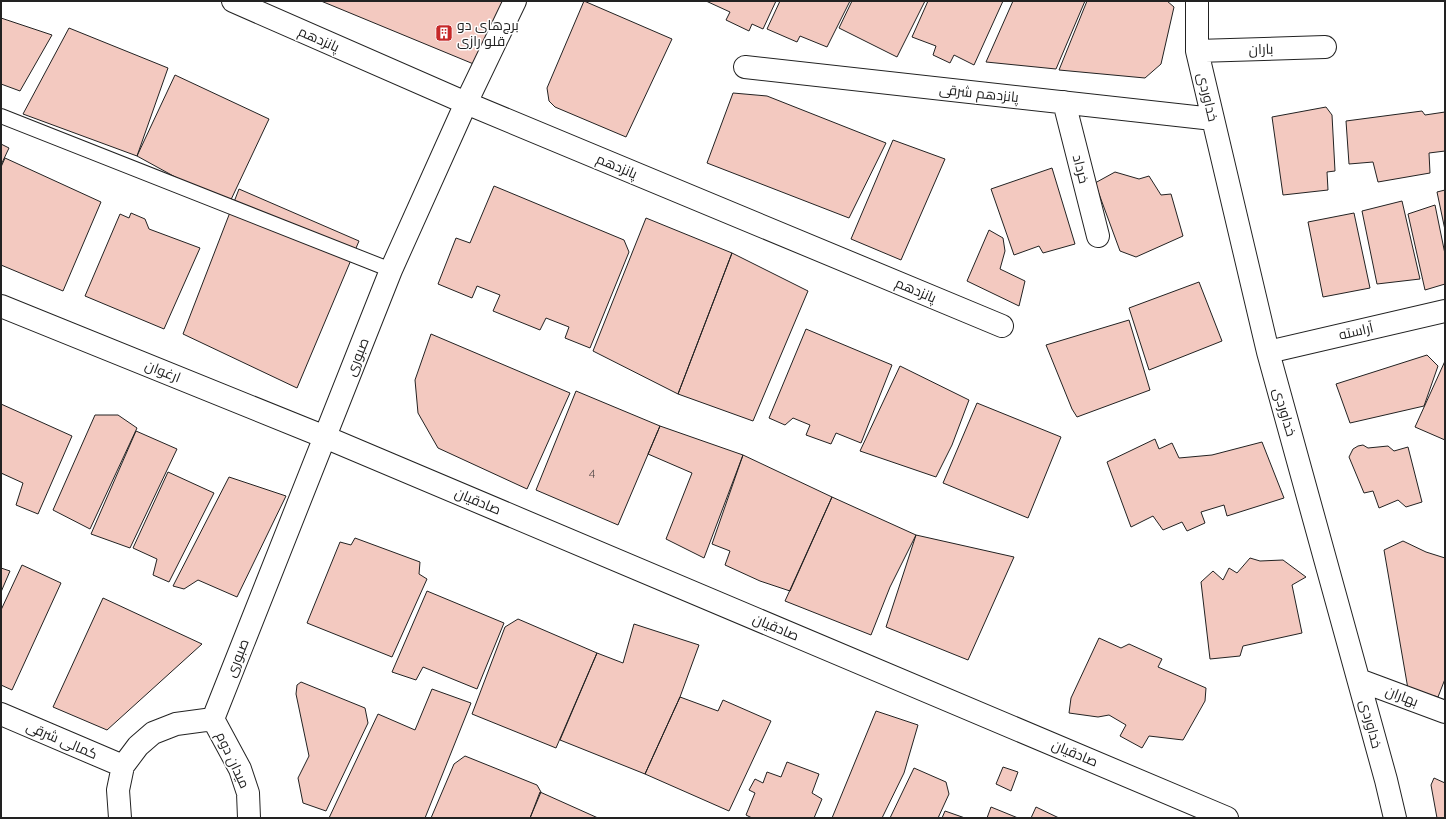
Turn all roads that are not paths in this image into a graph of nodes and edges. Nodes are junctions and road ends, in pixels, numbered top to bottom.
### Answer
1 (233, 1) edge
2 (515, 1) edge
3 (1197, 1) edge
4 (1325, 47) dead end
5 (1197, 51) junction
6 (745, 67) dead end
7 (1064, 102) junction
8 (466, 104) junction
9 (1, 116) edge
10 (1213, 119) junction
11 (1098, 236) dead end
12 (391, 270) junction
13 (1, 306) edge
14 (1445, 310) edge
15 (1002, 326) dead end
16 (1268, 352) junction
17 (325, 437) junction
18 (1359, 680) junction
19 (1445, 712) edge
20 (1, 714) edge
21 (213, 719) junction
22 (123, 766) junction
23 (120, 818) edge
24 (249, 818) edge
25 (1227, 818) edge
26 (1395, 818) edge

1 - 8 street, پانزدهم
2 - 8 street, صبوری
3 - 5 street, خداوردی
4 - 5 street, باران
5 - 10 street, خداوردی
6 - 7 street, پانزدهم شرقی
7 - 10 street, پانزدهم شرقی
7 - 11 street, خرداد
8 - 12 street, صبوری
8 - 15 street, پانزدهم
9 - 12 lane
10 - 16 street, خداوردی
12 - 17 street, صبوری
13 - 17 street, ارغوان
14 - 16 street, آراسته
16 - 18 street, خداوردی
17 - 21 street, صبوری
17 - 25 street, صادقیان
18 - 19 street, بهاران
18 - 26 street, خداوردی
20 - 22 street, کمالی شرقی
21 - 22 street, میدان دوم
21 - 24 street, میدان دوم
22 - 23 street, میدان دوم

